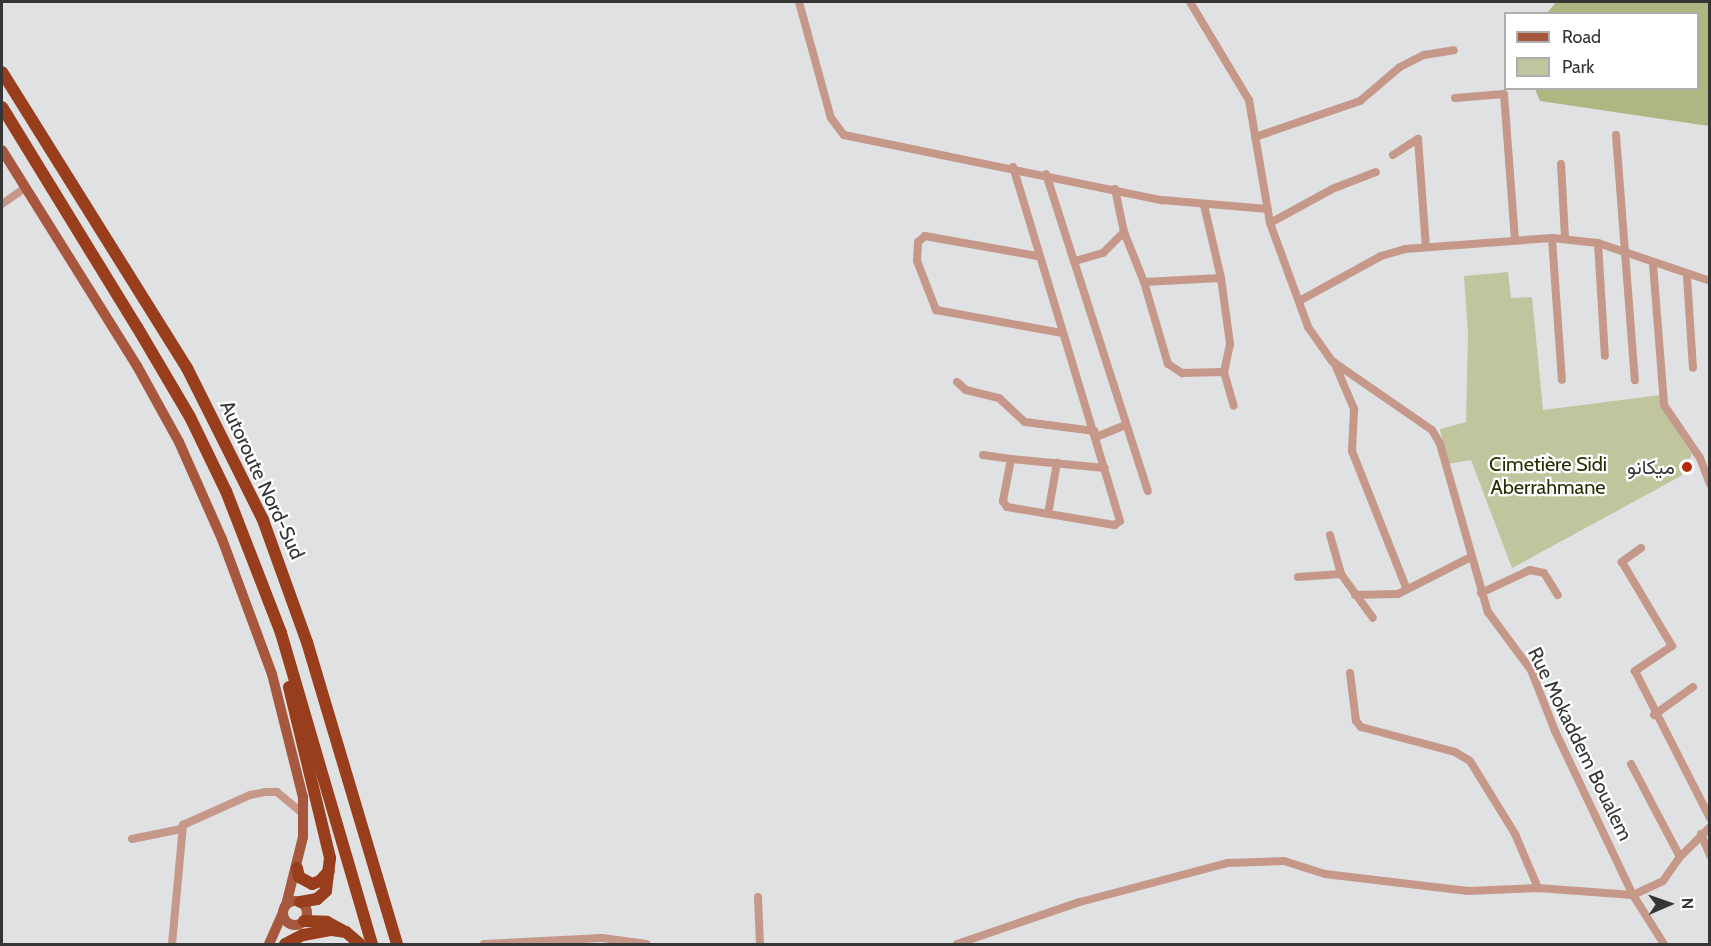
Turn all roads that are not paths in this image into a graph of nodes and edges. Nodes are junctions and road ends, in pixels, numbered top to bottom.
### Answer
1 (799, 2) edge
2 (1190, 2) edge
3 (1454, 50) dead end
4 (2, 72) edge
5 (1455, 98) dead end
6 (2, 107) edge
7 (1616, 135) dead end
8 (1255, 137) junction
9 (2, 150) edge
10 (1393, 155) dead end
11 (1561, 164) dead end
12 (1013, 167) junction
13 (1376, 172) dead end
14 (1046, 174) junction
15 (25, 188) junction
16 (1115, 189) junction
17 (2, 204) edge
18 (1204, 205) junction
19 (1268, 209) junction
20 (1270, 222) junction
21 (1124, 232) junction
22 (1552, 238) junction
23 (1565, 239) junction
24 (1515, 241) junction
25 (1598, 243) junction
26 (1426, 247) junction
27 (1626, 255) junction
28 (1037, 256) junction
29 (1075, 261) junction
30 (1653, 264) junction
31 (1687, 276) junction
32 (1221, 278) junction
33 (1710, 280) edge
34 (1144, 282) junction
35 (1301, 300) junction
36 (1061, 333) junction
37 (1605, 356) dead end
38 (1334, 362) junction
39 (1693, 368) dead end
40 (1224, 372) junction
41 (1562, 380) dead end
42 (1635, 380) dead end
43 (957, 382) dead end
44 (1234, 406) dead end
45 (1126, 425) junction
46 (1095, 434) junction
47 (983, 455) dead end
48 (1710, 456) edge
49 (1700, 458) junction
50 (1011, 459) junction
51 (1057, 463) junction
52 (1105, 468) junction
53 (1710, 484) edge
54 (1148, 491) dead end
55 (1048, 514) junction
56 (1330, 535) dead end
57 (1641, 548) dead end
58 (1471, 557) junction
59 (1341, 574) junction
60 (1298, 577) dead end
61 (1407, 590) junction
62 (1481, 593) junction
63 (1355, 595) junction
64 (1558, 595) dead end
65 (1373, 618) dead end
66 (281, 633) junction
67 (1350, 673) dead end
68 (1693, 687) dead end
69 (1654, 715) junction
70 (1631, 764) dead end
71 (304, 815) junction
72 (1710, 818) edge
73 (1710, 827) edge
74 (181, 829) junction
75 (1701, 834) junction
76 (132, 839) dead end
77 (1710, 855) edge
78 (1680, 857) junction
79 (297, 868) junction
80 (330, 870) junction
81 (291, 886) junction
82 (1538, 888) junction
83 (1633, 895) junction
84 (758, 897) dead end
85 (300, 902) junction
86 (284, 909) junction
87 (300, 923) junction
88 (346, 933) junction
89 (271, 940) edge
90 (172, 945) edge
91 (285, 945) edge
92 (360, 945) edge
93 (372, 945) edge
94 (397, 945) edge
95 (484, 945) edge
96 (647, 945) edge
97 (760, 945) edge
98 (957, 945) edge
99 (1664, 945) edge

1 - 12 street
2 - 8 street, Rue Mokaddem Boualem
3 - 8 street
4 - 94 highway, Autoroute Nord-Sud
5 - 24 street
6 - 66 highway, Autoroute Nord-Sud
7 - 27 street
8 - 19 street, Rue Mokaddem Boualem
9 - 15 main road
10 - 26 street
11 - 23 street
12 - 14 street
12 - 28 street
13 - 20 street
14 - 16 street
14 - 29 street
15 - 17 street
15 - 71 main road
16 - 18 street
16 - 21 street
18 - 19 street
18 - 32 street
19 - 20 street, Rue Mokaddem Boualem
20 - 35 street, Rue Mokaddem Boualem
21 - 29 street
21 - 34 street
22 - 23 street
22 - 24 street
22 - 41 street
23 - 25 street
24 - 26 street
25 - 27 street
25 - 37 street
26 - 35 street
27 - 30 street
27 - 42 street
28 - 36 street
28 - 36 street
29 - 45 street
30 - 31 street
30 - 49 street
31 - 33 street
31 - 39 street
32 - 34 street
32 - 40 street
34 - 40 street
35 - 38 street, Rue Mokaddem Boualem
36 - 46 street
38 - 58 street, Rue Mokaddem Boualem
38 - 61 street
40 - 44 street
43 - 46 street
45 - 46 street
45 - 54 street
46 - 52 street
47 - 50 street
48 - 49 street
49 - 53 street
50 - 51 street
50 - 55 street
51 - 52 street
51 - 55 street
52 - 55 street
56 - 59 street
57 - 69 street
58 - 61 street
58 - 62 street, Rue Mokaddem Boualem
59 - 60 street
59 - 63 street
61 - 63 street
62 - 64 street
62 - 83 street, Rue Mokaddem Boualem
63 - 65 street
66 - 80 highway
66 - 93 highway, Autoroute Nord-Sud
67 - 82 street
68 - 69 street
69 - 72 street
70 - 78 street
71 - 74 street
71 - 79 main road
73 - 75 street
74 - 76 street
74 - 90 street
75 - 77 street
75 - 78 street
78 - 83 street
79 - 80 highway
79 - 81 main road
80 - 85 highway
81 - 85 main road
81 - 86 main road
82 - 83 street
82 - 98 street
83 - 99 street, Rue Mokaddem Boualem
84 - 97 street
85 - 86 main road
85 - 87 main road
86 - 87 main road
86 - 89 main road
87 - 88 highway
87 - 89 main road
88 - 91 highway
88 - 92 highway
95 - 96 street

